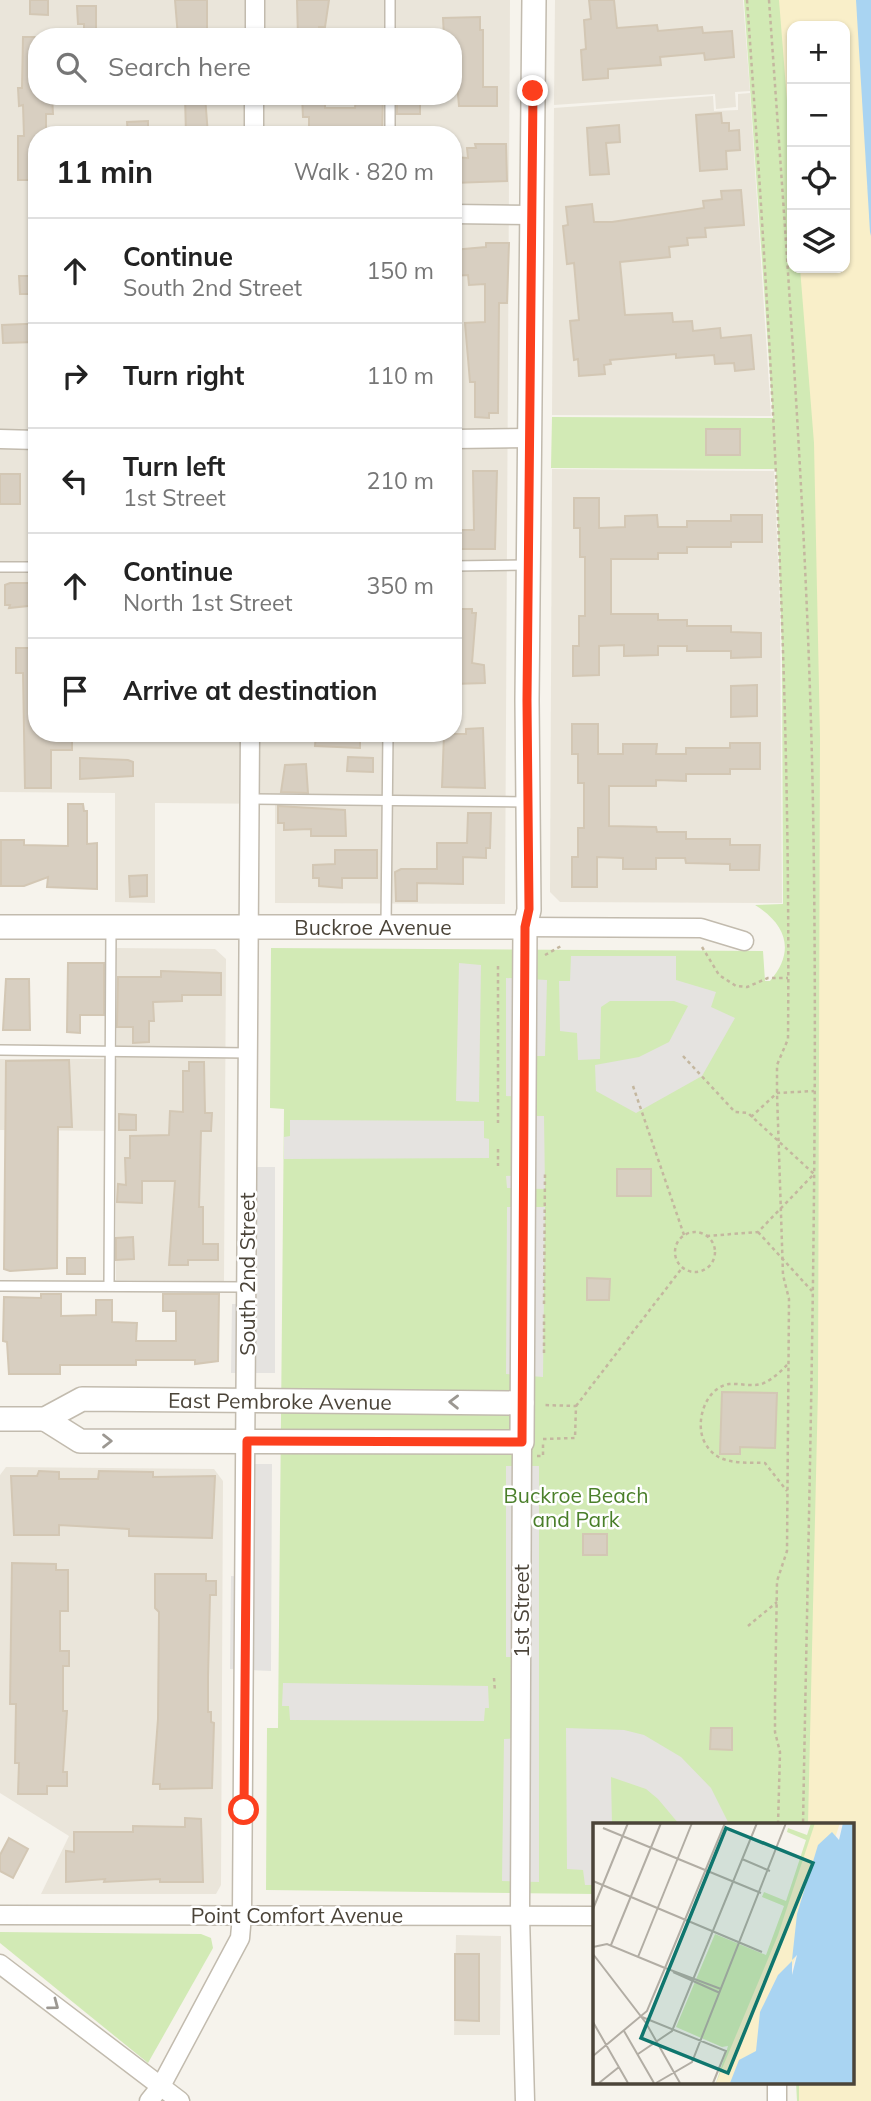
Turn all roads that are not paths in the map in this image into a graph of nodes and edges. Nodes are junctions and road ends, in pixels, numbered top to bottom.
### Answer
1 (255, 0) edge
2 (390, 0) edge
3 (534, 0) edge
4 (255, 28) edge
5 (390, 28) edge
6 (254, 105) edge
7 (390, 105) edge
8 (254, 126) edge
9 (390, 126) edge
10 (462, 214) edge
11 (533, 215) junction
12 (531, 438) junction
13 (0, 439) edge
14 (462, 439) edge
15 (28, 440) edge
16 (530, 565) junction
17 (462, 566) edge
18 (0, 567) edge
19 (28, 567) edge
20 (250, 742) edge
21 (388, 742) edge
22 (251, 799) junction
23 (387, 800) junction
24 (529, 802) junction
25 (386, 926) junction
26 (111, 927) junction
27 (248, 927) junction
28 (525, 927) junction
29 (0, 928) edge
30 (744, 941) dead end
31 (0, 1050) edge
32 (110, 1053) junction
33 (248, 1053) junction
34 (0, 1286) edge
35 (109, 1286) junction
36 (247, 1287) junction
37 (247, 1400) junction
38 (532, 1404) junction
39 (0, 1419) edge
40 (44, 1419) junction
41 (247, 1441) junction
42 (532, 1441) junction
43 (0, 1914) edge
44 (242, 1915) junction
45 (520, 1916) junction
46 (593, 1916) edge
47 (0, 1964) edge
48 (161, 2086) junction
49 (149, 2101) edge
50 (180, 2101) edge
51 (525, 2101) edge

1 - 4 street
2 - 5 lane
3 - 11 street, 1st Street
6 - 8 street
7 - 9 lane
10 - 11 street
11 - 12 street, 1st Street
12 - 14 street
12 - 16 street, 1st Street
13 - 15 street
16 - 17 lane
16 - 24 street, 1st Street
18 - 19 lane
20 - 22 street, South 2nd Street
21 - 23 lane
22 - 23 lane
22 - 27 street, South 2nd Street
23 - 24 lane
23 - 25 lane
24 - 28 street, 1st Street
25 - 27 street, Buckroe Avenue
25 - 28 street, Buckroe Avenue
26 - 27 street, Buckroe Avenue
26 - 29 street, Buckroe Avenue
26 - 32 lane
27 - 33 street, South 2nd Street
28 - 30 street, Buckroe Avenue
28 - 38 street, 1st Street
31 - 32 lane
32 - 33 lane
32 - 35 lane
33 - 36 street, South 2nd Street
34 - 35 lane
35 - 36 lane
36 - 37 street, South 2nd Street
38 -> 37 street, East Pembroke Avenue
37 - 40 street, East Pembroke Avenue
37 - 41 street, South 2nd Street
38 - 42 street, 1st Street
39 - 40 street, East Pembroke Avenue
40 -> 41 street, East Pembroke Avenue
41 - 42 street, East Pembroke Avenue
41 - 44 street, South 2nd Street
42 - 45 street, 1st Street
43 - 44 street, Point Comfort Avenue
44 - 45 street, Point Comfort Avenue
44 - 48 street, South 2nd Street
45 - 46 street, Point Comfort Avenue
45 - 51 street, 1st Street
47 -> 48 street
48 - 49 street, South 2nd Street
48 - 50 street

